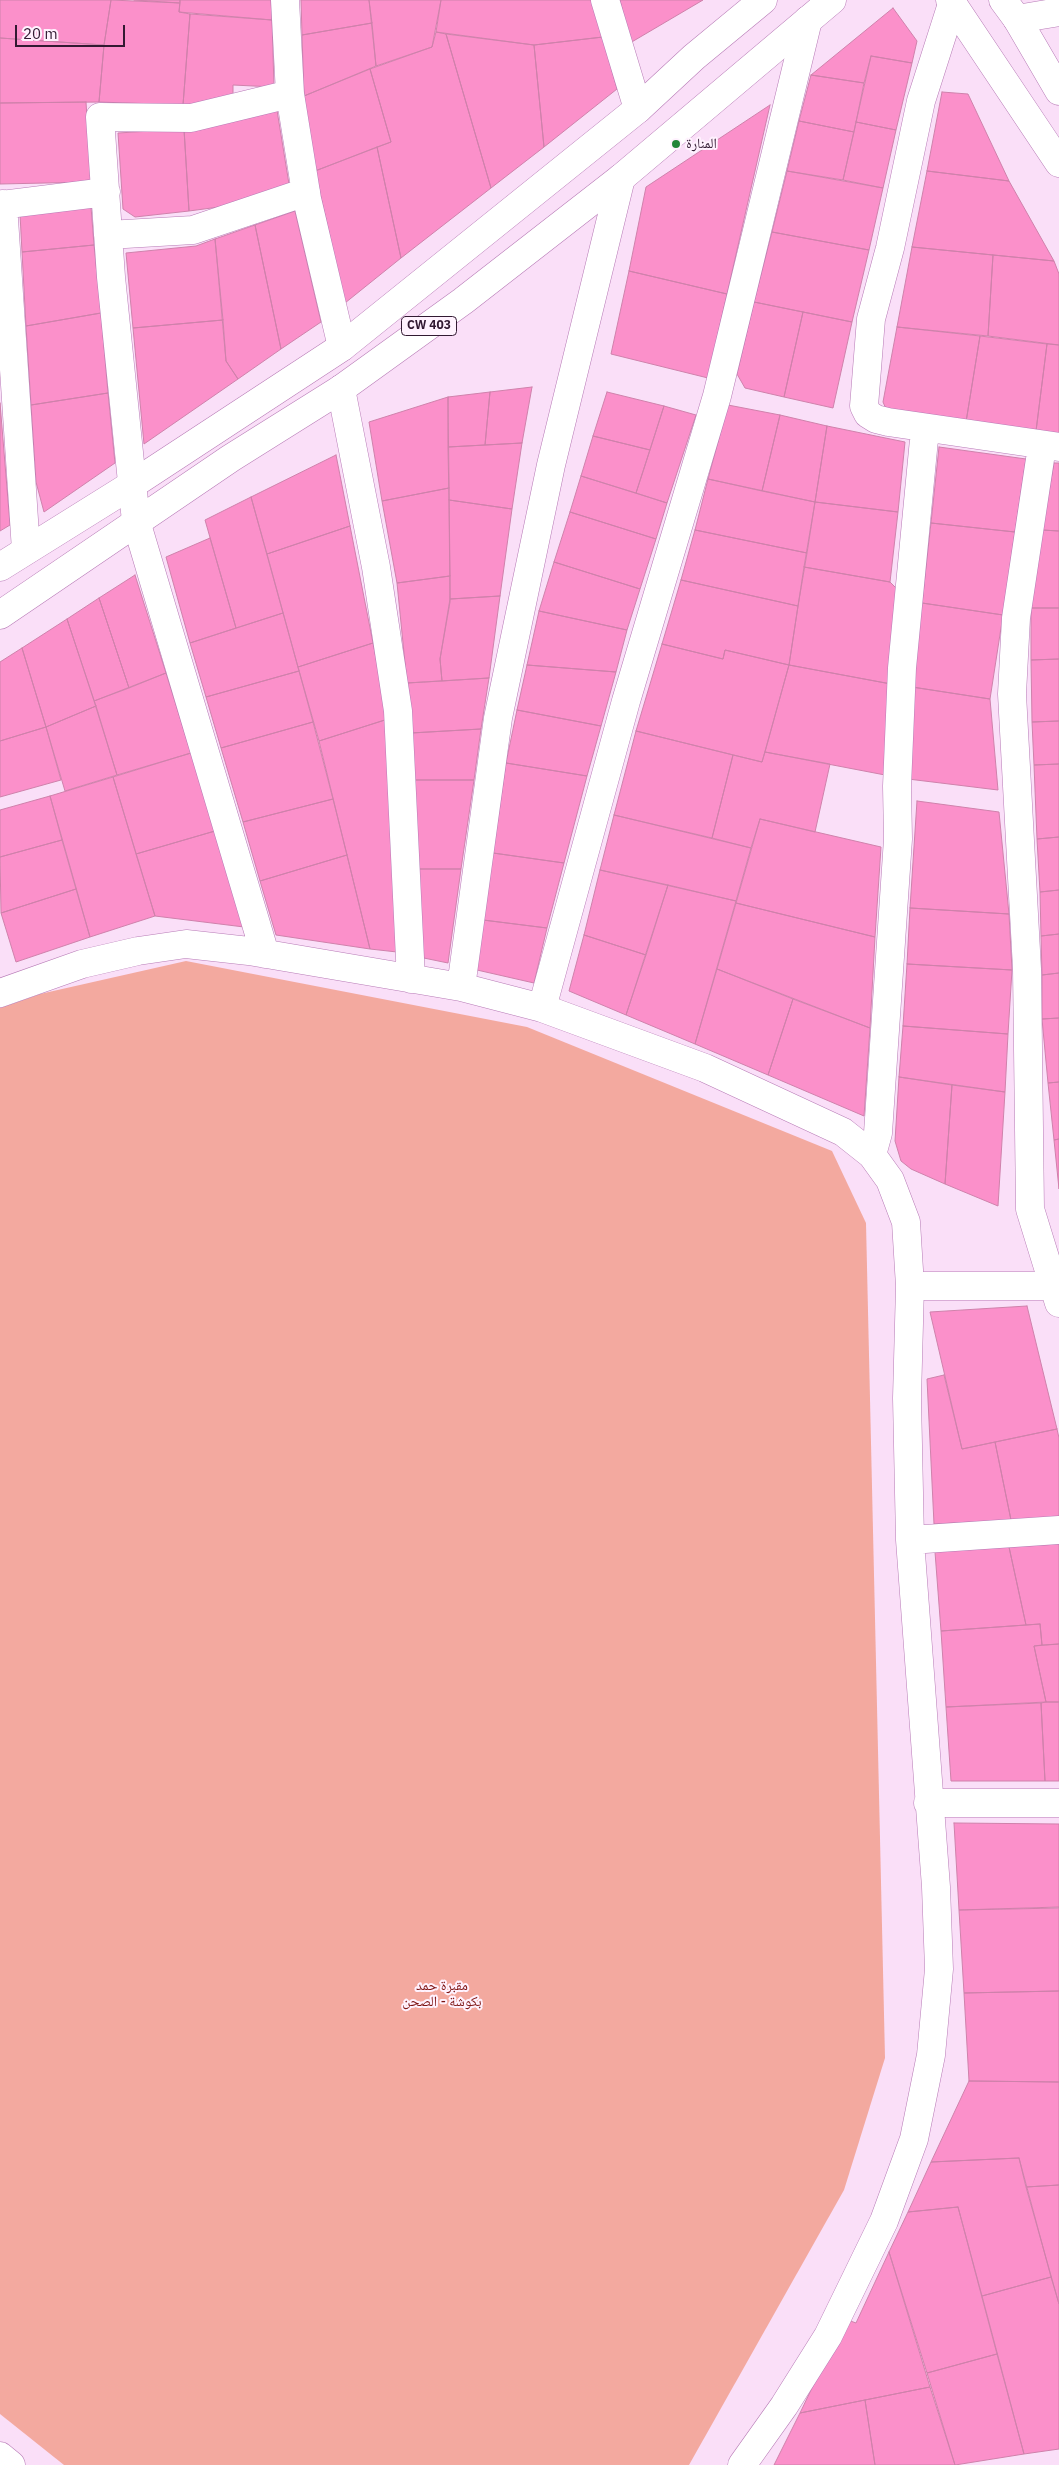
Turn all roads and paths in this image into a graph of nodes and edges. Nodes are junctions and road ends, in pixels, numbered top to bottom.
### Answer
1 (285, 0) edge
2 (606, 0) edge
3 (763, 0) edge
4 (832, 0) edge
5 (951, 2) edge
6 (1010, 10) edge
7 (1059, 12) edge
8 (808, 20) junction
9 (1059, 91) edge
10 (290, 94) junction
11 (638, 109) junction
12 (1059, 163) edge
13 (621, 178) junction
14 (106, 192) junction
15 (306, 192) junction
16 (1, 204) edge
17 (108, 235) junction
18 (342, 347) junction
19 (341, 389) junction
20 (924, 429) junction
21 (1051, 446) edge
22 (132, 484) junction
23 (136, 522) junction
24 (26, 550) junction
25 (0, 567) edge
26 (0, 615) edge
27 (265, 954) junction
28 (411, 979) junction
29 (460, 987) junction
30 (0, 992) edge
31 (542, 1008) junction
32 (872, 1155) junction
33 (910, 1286) junction
34 (1058, 1292) edge
35 (1059, 1530) edge
36 (910, 1540) junction
37 (928, 1803) junction
38 (1059, 1803) edge
39 (0, 2456) edge
40 (11, 2465) edge
41 (742, 2465) edge

1 - 10 street
2 - 11 street
3 - 11 street, CW 403
4 - 8 street, CW 403
5 - 12 street
5 - 20 street
6 - 7 street
6 - 9 street
8 - 13 street, CW 403
8 - 31 street
10 - 14 street
10 - 15 street
11 - 18 street, CW 403
13 - 19 street, CW 403
13 - 29 street
14 - 16 street
14 - 17 street
15 - 17 street
15 - 18 street
16 - 24 street
17 - 22 street
18 - 22 street, CW 403
19 - 23 street, CW 403
19 - 28 street
20 - 21 street
20 - 32 street
21 - 34 street
22 - 23 street
22 - 24 street, CW 403
23 - 26 street, CW 403
23 - 27 street
24 - 25 street, CW 403
27 - 28 street
27 - 30 street
28 - 29 street
29 - 31 street
31 - 32 street
32 - 33 street
33 - 34 street
33 - 36 street
35 - 36 street
36 - 37 street
37 - 38 street
37 - 41 street
39 - 40 street

